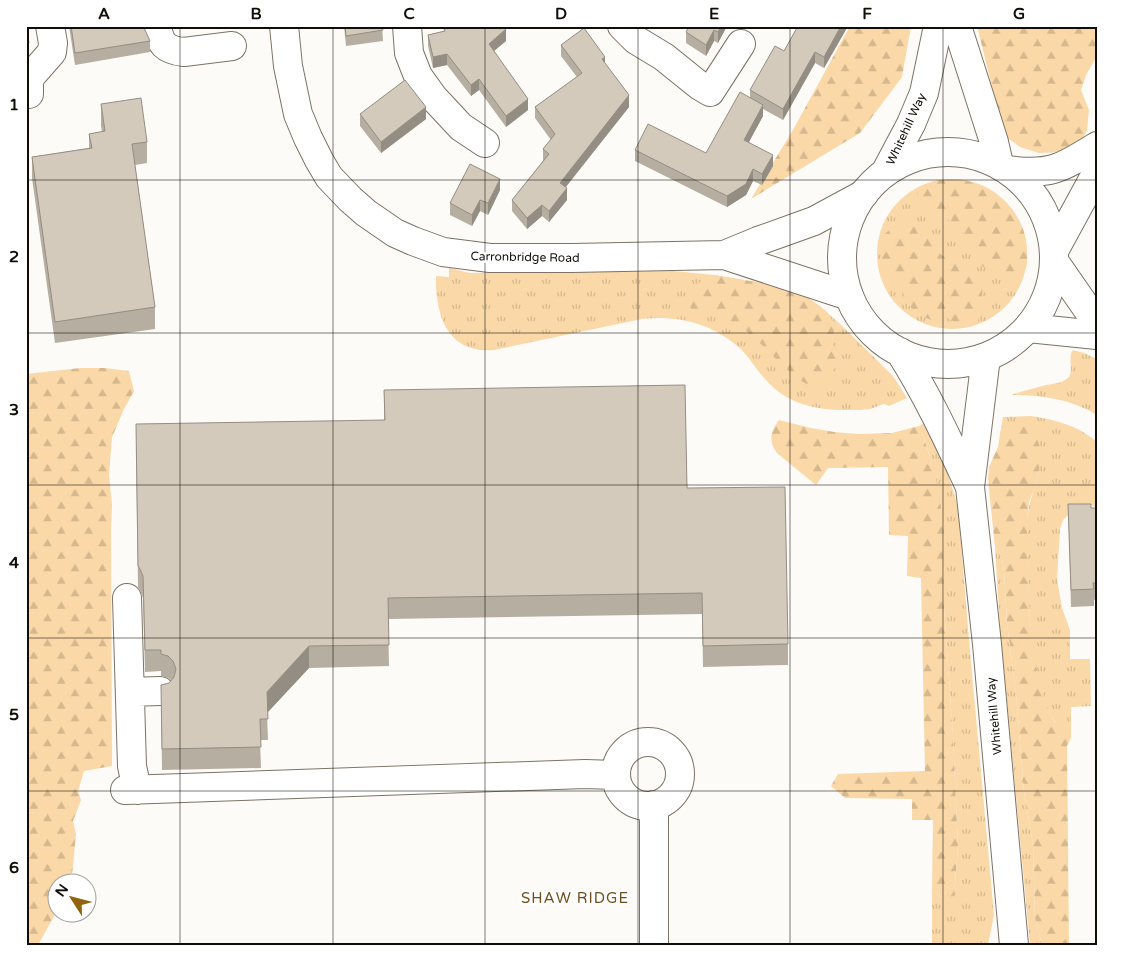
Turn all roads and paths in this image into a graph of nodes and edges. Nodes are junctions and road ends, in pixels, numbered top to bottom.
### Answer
1 (50, 26) edge
2 (157, 26) edge
3 (284, 26) edge
4 (407, 26) edge
5 (622, 26) edge
6 (938, 26) edge
7 (957, 26) edge
8 (741, 44) dead end
9 (232, 46) dead end
10 (29, 94) dead end
11 (485, 143) dead end
12 (1097, 146) edge
13 (1004, 167) junction
14 (1097, 172) edge
15 (885, 173) junction
16 (864, 194) junction
17 (724, 255) junction
18 (1054, 256) junction
19 (849, 296) junction
20 (1097, 323) edge
21 (1028, 328) junction
22 (1097, 335) edge
23 (900, 352) junction
24 (986, 357) junction
25 (970, 487) junction
26 (127, 598) dead end
27 (160, 691) edge
28 (130, 692) junction
29 (616, 775) junction
30 (654, 806) junction
31 (1011, 910) junction
32 (654, 945) edge
33 (1000, 945) edge
34 (1014, 945) edge

1 - 10 street
2 - 9 street
3 - 17 street, Carronbridge Road
4 - 11 street
5 - 8 street
6 - 15 street, Whitehill Way
7 - 13 street
12 - 13 street
13 - 15 street
13 - 18 street
14 - 18 street
15 - 16 street
16 - 17 street, Carronbridge Road
16 - 19 street
17 - 19 street, Carronbridge Road
18 - 20 street
18 - 21 street
19 - 23 street
21 - 22 street
21 - 24 street
23 - 24 street
23 - 25 street, Whitehill Way
24 - 25 street, Whitehill Way
25 - 31 street, Whitehill Way
26 - 28 street
27 - 28 street
28 - 29 street
29 - 30 street
29 - 30 street
30 - 32 street
31 - 33 street
31 - 34 street, Whitehill Way

